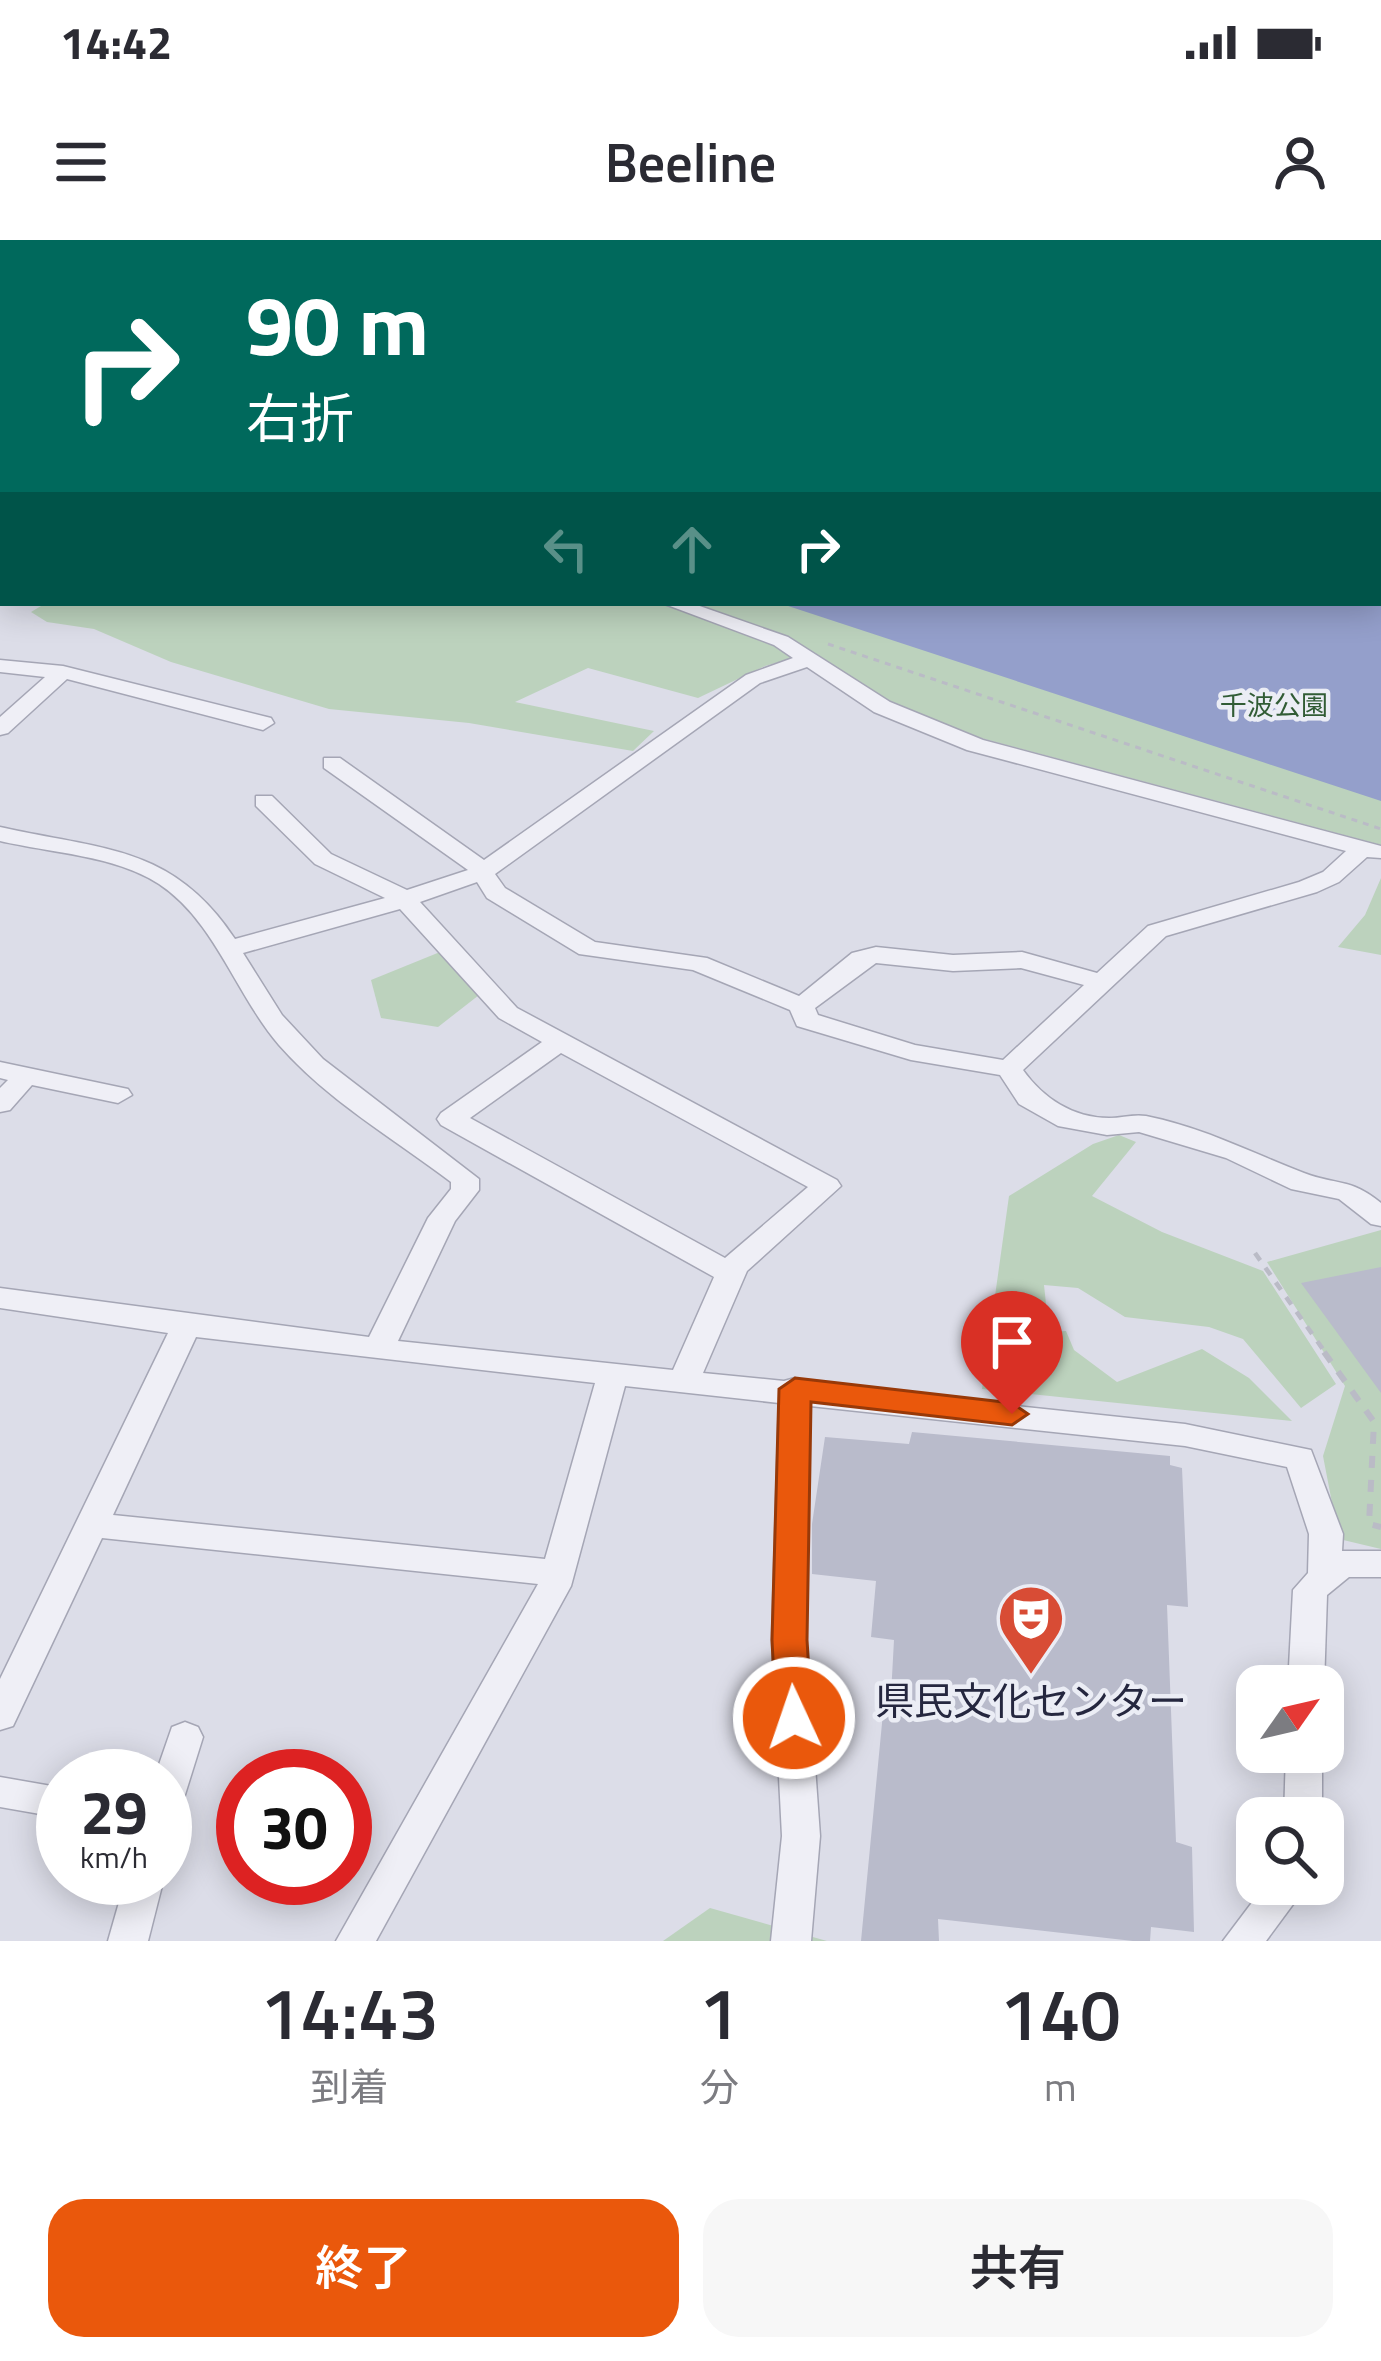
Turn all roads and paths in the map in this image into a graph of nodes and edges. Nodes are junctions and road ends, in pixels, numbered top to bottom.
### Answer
1 (680, 606) edge
2 (811, 649) junction
3 (0, 666) edge
4 (63, 672) junction
5 (263, 724) dead end
6 (0, 728) edge
7 (332, 763) dead end
8 (264, 802) dead end
9 (0, 834) edge
10 (1375, 844) edge
11 (481, 873) junction
12 (403, 898) junction
13 (230, 948) junction
14 (1103, 982) junction
15 (802, 1006) junction
16 (560, 1041) junction
17 (1009, 1070) junction
18 (13, 1073) edge
19 (118, 1095) dead end
20 (0, 1104) edge
21 (1375, 1223) edge
22 (1256, 1252) dead end
23 (730, 1273) junction
24 (0, 1298) edge
25 (186, 1327) junction
26 (378, 1349) junction
27 (613, 1374) junction
28 (684, 1380) junction
29 (795, 1389) junction
30 (92, 1526) junction
31 (1381, 1527) edge
32 (1381, 1564) edge
33 (557, 1573) junction
34 (1325, 1574) junction
35 (1307, 1665) edge
36 (0, 1716) edge
37 (184, 1737) dead end
38 (181, 1749) edge
39 (0, 1792) edge
40 (36, 1798) edge
41 (138, 1905) edge
42 (1272, 1905) edge
43 (128, 1941) edge
44 (356, 1941) edge
45 (790, 1941) edge
46 (1244, 1941) edge

1 - 2 street
2 - 10 path
2 - 10 street
2 - 11 street
3 - 4 street
4 - 5 street
4 - 6 street
7 - 11 street
8 - 12 street
9 - 13 street
10 - 14 street
11 - 12 street
11 - 15 street
12 - 13 street
12 - 16 street
13 - 26 street
14 - 15 street
14 - 17 street
15 - 17 street
16 - 23 street
16 - 23 street
17 - 21 street
18 - 19 street
18 - 20 street
22 - 31 path
23 - 28 street
24 - 25 street
25 - 26 street
25 - 30 street
26 - 27 street
27 - 28 street
27 - 33 street
28 - 29 street
29 - 34 street
29 - 45 street
30 - 33 street
30 - 36 street
32 - 34 street
33 - 44 street
34 - 35 street
37 - 38 street
39 - 40 street
41 - 43 street
42 - 46 street

